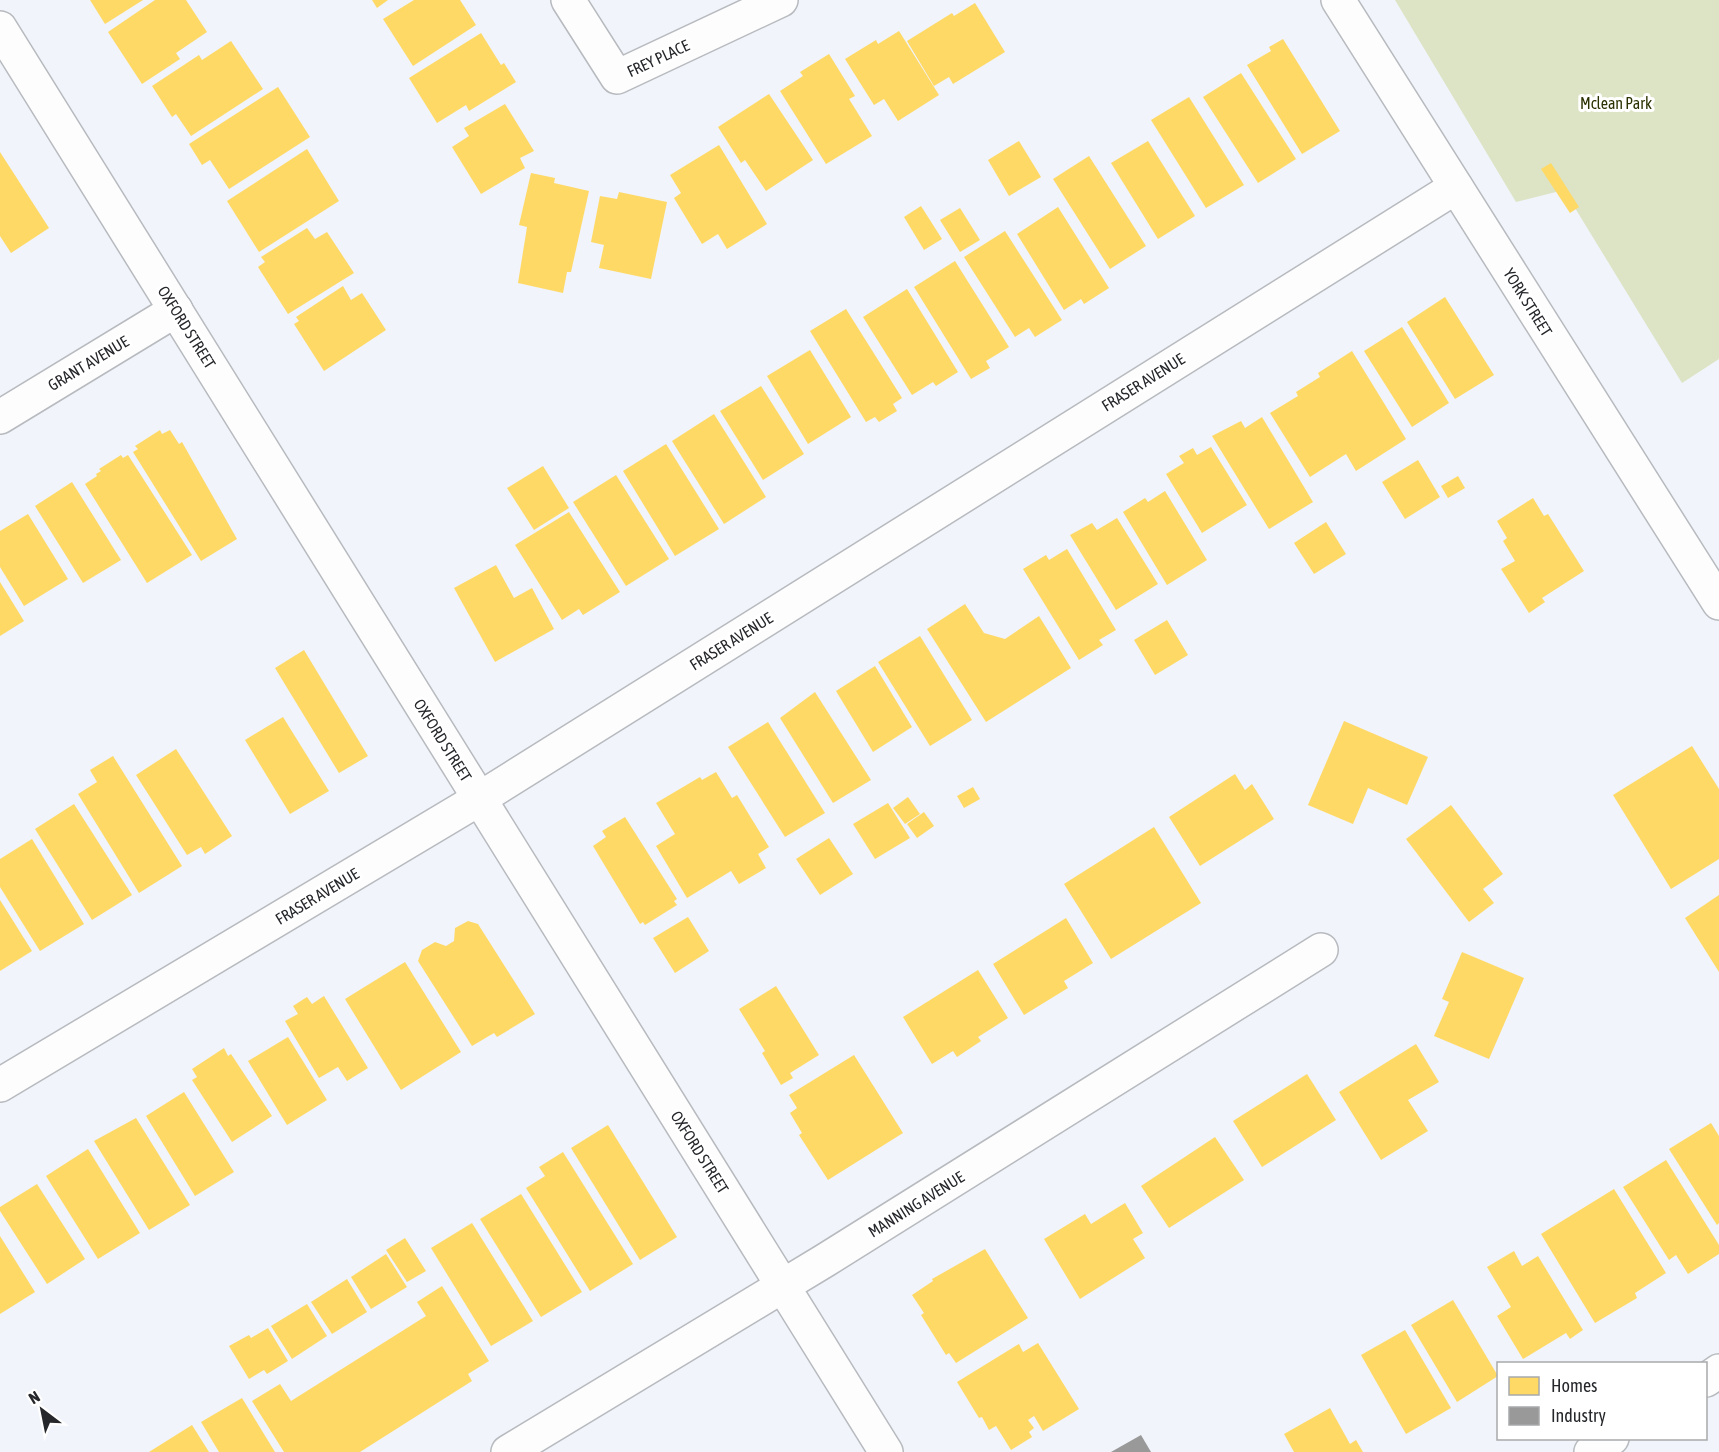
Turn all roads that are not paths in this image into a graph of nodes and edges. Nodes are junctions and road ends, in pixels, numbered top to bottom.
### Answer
1 (568, 0) edge
2 (781, 0) edge
3 (1338, 0) edge
4 (0, 28) edge
5 (1456, 187) junction
6 (176, 310) junction
7 (0, 417) edge
8 (1719, 603) edge
9 (479, 799) junction
10 (1322, 950) dead end
11 (0, 1085) edge
12 (783, 1286) junction
13 (1609, 1440) edge
14 (508, 1452) edge
15 (886, 1452) edge
16 (1591, 1452) edge

1 - 2 street, FREY PLACE
3 - 5 street, YORK STREET
4 - 6 street, OXFORD STREET
5 - 8 street, YORK STREET
5 - 9 street, FRASER AVENUE
6 - 7 street, GRANT AVENUE
6 - 9 street, OXFORD STREET
9 - 11 street, FRASER AVENUE
9 - 12 street, OXFORD STREET
10 - 12 street, MANNING AVENUE
12 - 14 street, MANNING AVENUE
12 - 15 street, OXFORD STREET
13 - 16 street

